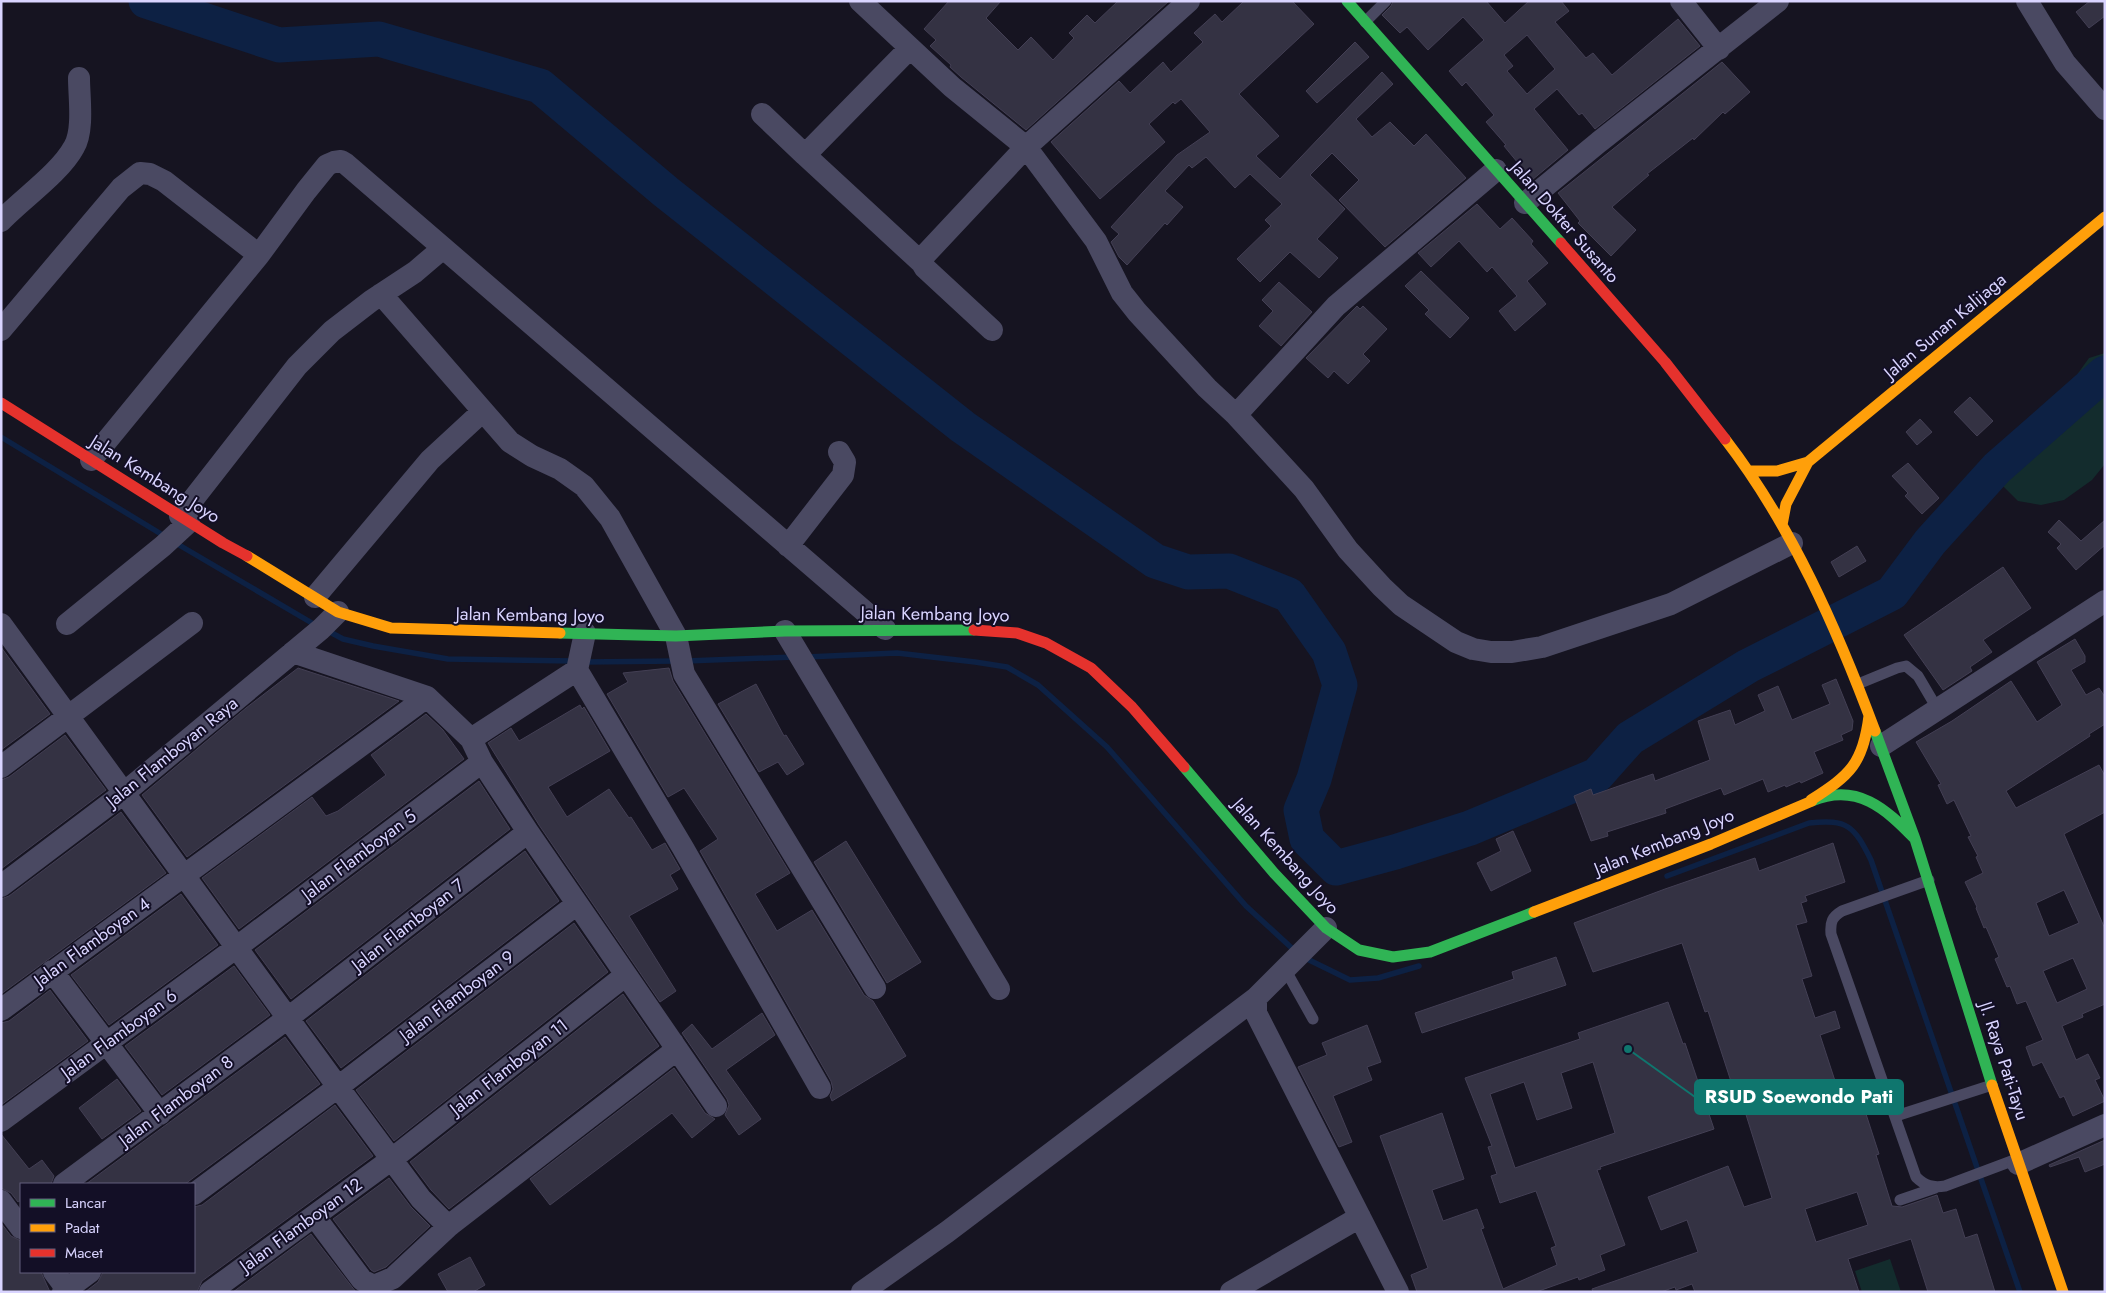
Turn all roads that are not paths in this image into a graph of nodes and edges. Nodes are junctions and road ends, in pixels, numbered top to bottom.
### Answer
1 (860, 1) edge
2 (1190, 1) edge
3 (1347, 1) edge
4 (1386, 1) edge
5 (1681, 1) edge
6 (1778, 1) edge
7 (2027, 1) edge
8 (1365, 22) junction
9 (910, 48) junction
10 (1719, 48) junction
11 (79, 78) dead end
12 (2105, 109) edge
13 (762, 114) dead end
14 (1026, 147) junction
15 (805, 155) junction
16 (1496, 170) junction
17 (1525, 204) junction
18 (2105, 217) edge
19 (1, 221) edge
20 (442, 249) junction
21 (259, 256) junction
22 (922, 263) junction
23 (381, 294) junction
24 (1, 330) edge
25 (992, 330) dead end
26 (1, 403) edge
27 (483, 411) junction
28 (1236, 415) junction
29 (839, 452) dead end
30 (91, 460) junction
31 (1808, 462) junction
32 (1750, 472) junction
33 (184, 519) junction
34 (1787, 534) junction
35 (788, 546) junction
36 (316, 597) junction
37 (2105, 601) edge
38 (338, 612) junction
39 (192, 623) dead end
40 (1, 624) edge
41 (67, 624) dead end
42 (885, 629) junction
43 (785, 631) junction
44 (585, 633) junction
45 (676, 636) junction
46 (9, 649) edge
47 (293, 652) junction
48 (1852, 669) joint
49 (577, 670) junction
50 (1858, 684) junction
51 (427, 697) junction
52 (1938, 710) junction
53 (1870, 714) junction
54 (69, 717) junction
55 (471, 739) junction
56 (1881, 746) junction
57 (482, 762) junction
58 (1, 767) edge
59 (124, 793) junction
60 (1811, 800) junction
61 (528, 832) junction
62 (1915, 839) junction
63 (184, 875) junction
64 (1928, 880) junction
65 (1, 886) edge
66 (577, 904) junction
67 (1326, 928) junction
68 (237, 947) junction
69 (1285, 968) junction
70 (52, 971) junction
71 (626, 975) junction
72 (875, 988) dead end
73 (999, 988) dead end
74 (1256, 998) junction
75 (1, 1010) edge
76 (288, 1018) junction
77 (1313, 1019) dead end
78 (106, 1042) junction
79 (673, 1043) junction
80 (1992, 1085) junction
81 (338, 1087) junction
82 (820, 1088) dead end
83 (716, 1106) dead end
84 (160, 1114) junction
85 (1896, 1116) junction
86 (1, 1121) edge
87 (2105, 1126) edge
88 (392, 1159) junction
89 (2018, 1162) junction
90 (65, 1183) edge
91 (1935, 1188) junction
92 (195, 1193) edge
93 (1900, 1200) dead end
94 (1, 1201) edge
95 (315, 1217) junction
96 (1360, 1217) junction
97 (15, 1223) edge
98 (450, 1225) junction
99 (88, 1273) edge
100 (63, 1286) edge
101 (210, 1292) edge
102 (862, 1292) edge
103 (1231, 1292) edge
104 (1398, 1292) edge
105 (2063, 1292) edge

1 - 9 street
2 - 14 street
3 - 8 main road, Jalan Dokter Susanto
4 - 8 lane
5 - 10 street
6 - 10 street
7 - 12 street
8 - 16 main road, Jalan Dokter Susanto
9 - 14 street
9 - 15 street
10 - 17 street
11 - 19 street
13 - 15 street
14 - 22 street
14 - 28 street
15 - 22 street
16 - 17 main road, Jalan Dokter Susanto
16 - 28 street
17 - 32 main road, Jalan Dokter Susanto
18 - 31 main road, Jalan Sunan Kalijaga
20 - 21 street
20 - 23 street
20 - 35 street
21 - 24 street
21 - 30 street
22 - 25 street
23 - 27 street
23 - 33 street
26 - 30 main road, Jalan Kembang Joyo
27 - 36 street
27 - 45 street
28 - 34 street
29 - 35 street
30 - 33 main road, Jalan Kembang Joyo
31 - 32 main road, Jalan Sunan Kalijaga
31 - 34 main road, Jalan Sunan Kalijaga
32 - 34 main road, Jalan Dokter Susanto
33 - 36 main road, Jalan Kembang Joyo
33 - 41 street
34 - 48 main road, Jalan Dokter Susanto
35 - 42 street
36 - 38 main road, Jalan Kembang Joyo
37 - 52 street
38 - 44 main road, Jalan Kembang Joyo
38 - 47 street, Jalan Flamboyan Raya
39 - 54 street
40 - 46 street
42 - 43 main road, Jalan Kembang Joyo
42 - 67 main road, Jalan Kembang Joyo
43 - 45 main road, Jalan Kembang Joyo
43 - 73 street
44 - 45 main road, Jalan Kembang Joyo
44 - 49 street
45 - 72 street
46 - 54 street
47 - 51 street
47 - 59 street, Jalan Flamboyan Raya
48 - 50 main road, Jl. Raya Pati-Tayu
49 - 55 street
49 - 82 street
50 - 52 lane
50 - 53 main road, Jl. Raya Pati-Tayu
51 - 55 street
51 - 63 street, Jalan Flamboyan 4
52 - 56 street
53 - 56 main road, Jl. Raya Pati-Tayu
53 - 60 main road
54 - 58 street
54 - 59 street
55 - 57 street
56 - 62 main road, Jl. Raya Pati-Tayu
57 - 61 street
57 - 68 street, Jalan Flamboyan 5
59 - 63 street
59 - 65 street, Jalan Flamboyan Raya
60 - 62 main road, Jalan Kembang Joyo
60 - 67 main road, Jalan Kembang Joyo
61 - 66 street
61 - 76 street, Jalan Flamboyan 7
62 - 64 main road, Jl. Raya Pati-Tayu
63 - 68 street
63 - 70 street, Jalan Flamboyan 4
64 - 80 main road, Jl. Raya Pati-Tayu
64 - 85 lane
66 - 71 street
66 - 81 street, Jalan Flamboyan 9
67 - 69 street
68 - 76 street
68 - 78 street, Jalan Flamboyan 6
69 - 74 street
69 - 77 lane
70 - 75 street, Jalan Flamboyan 4
70 - 78 street
71 - 79 street
71 - 88 street, Jalan Flamboyan 11
74 - 96 street
74 - 102 street
76 - 81 street
76 - 84 street, Jalan Flamboyan 8
78 - 84 street
78 - 86 street, Jalan Flamboyan 6
79 - 83 street
79 - 98 street
80 - 85 lane
80 - 89 main road, Jl. Raya Pati-Tayu
81 - 88 street
81 - 92 street, Jalan Flamboyan 9
84 - 90 street, Jalan Flamboyan 8
85 - 91 lane
87 - 89 street
88 - 95 street, Jalan Flamboyan 12
88 - 98 street
89 - 91 lane
89 - 105 main road, Jl. Raya Pati-Tayu
91 - 93 lane
94 - 97 street
95 - 98 street
95 - 101 street, Jalan Flamboyan 12
96 - 103 street
96 - 104 street
99 - 100 street

